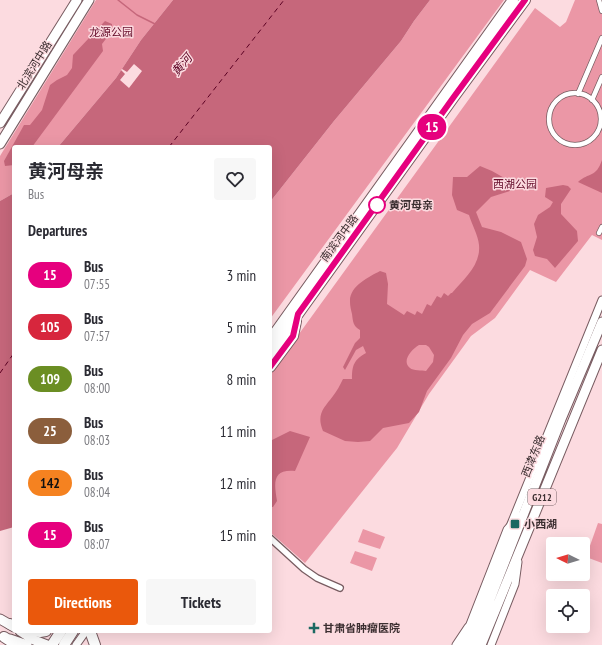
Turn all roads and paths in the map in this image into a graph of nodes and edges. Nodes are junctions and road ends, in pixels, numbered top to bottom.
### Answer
1 (77, 0) edge
2 (89, 0) edge
3 (513, 0) edge
4 (525, 0) edge
5 (599, 0) edge
6 (602, 11) edge
7 (602, 36) edge
8 (602, 77) edge
9 (578, 94) junction
10 (592, 100) junction
11 (0, 123) edge
12 (0, 144) edge
13 (602, 227) edge
14 (599, 233) dead end
15 (602, 300) edge
16 (298, 314) junction
17 (602, 322) edge
18 (272, 337) edge
19 (272, 350) edge
20 (602, 350) edge
21 (272, 364) edge
22 (525, 510) junction
23 (508, 530) junction
24 (272, 540) edge
25 (520, 551) junction
26 (340, 588) dead end
27 (0, 618) edge
28 (471, 622) junction
29 (12, 625) edge
30 (23, 633) edge
31 (60, 633) edge
32 (72, 633) edge
33 (85, 633) edge
34 (91, 633) edge
35 (2, 636) edge
36 (16, 645) edge
37 (27, 645) edge
38 (47, 645) edge
39 (52, 645) edge
40 (64, 645) edge
41 (76, 645) edge
42 (95, 645) edge
43 (456, 645) edge
44 (463, 645) edge
45 (472, 645) edge
46 (482, 645) edge
47 (491, 645) edge

1 - 11 main road, 北滨河中路
2 - 12 main road, 北滨河中路
3 - 18 highway, 南滨河中路
4 - 16 highway, 南滨河中路
5 - 6 street
7 - 9 street
8 - 10 street
9 - 10 street
9 - 10 street
13 - 14 street
15 - 23 street, 西津东路
16 - 19 highway, 南滨河中路
16 - 21 highway
17 - 22 main road, 西津东路 / G212
20 - 25 main road, G212
22 - 23 main road
22 - 45 main road, 西津东路
23 - 28 main road
24 - 26 street
25 - 46 main road, G212
25 - 47 street
27 - 29 main road
28 - 43 street
28 - 44 main road
30 - 38 main road
31 - 39 highway
32 - 40 highway
33 - 41 street
34 - 42 highway
35 - 36 highway
35 - 37 main road

